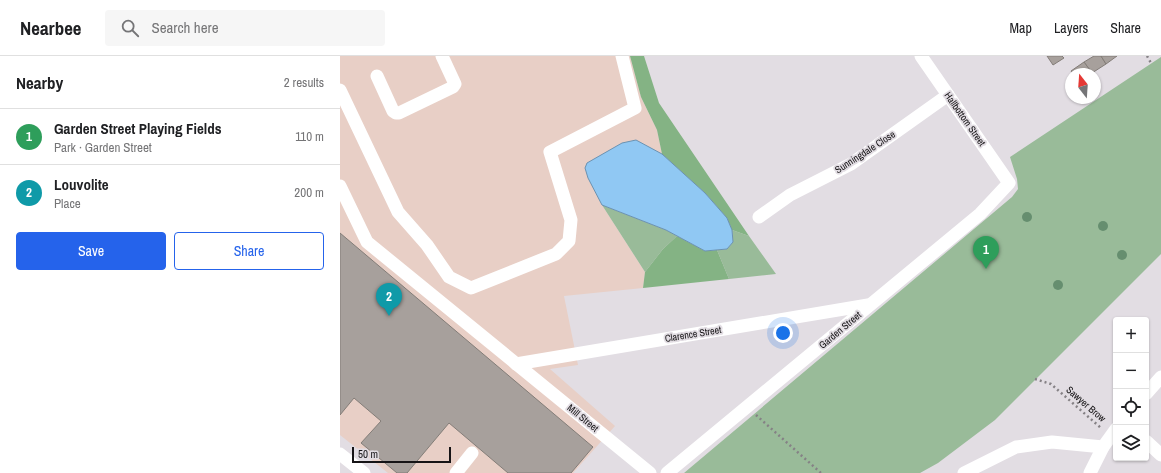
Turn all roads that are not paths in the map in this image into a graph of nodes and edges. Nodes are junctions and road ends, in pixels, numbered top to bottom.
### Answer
1 (442, 56) edge
2 (622, 56) edge
3 (921, 56) edge
4 (377, 76) dead end
5 (340, 90) edge
6 (948, 95) junction
7 (1009, 183) joint
8 (340, 186) edge
9 (759, 217) dead end
10 (870, 305) junction
11 (516, 364) junction
12 (1161, 377) edge
13 (1149, 391) edge
14 (1113, 432) edge
15 (1149, 445) edge
16 (1103, 447) junction
17 (472, 453) dead end
18 (340, 454) edge
19 (1161, 455) edge
20 (364, 473) edge
21 (456, 473) edge
22 (650, 473) edge
23 (667, 473) edge
24 (964, 473) edge
25 (1090, 473) edge

1 - 4 street
2 - 5 street
3 - 6 street, Hallbottom Street
6 - 7 street, Hallbottom Street
6 - 9 street, Sunningdale Close
7 - 10 street, Garden Street
8 - 11 street, Mill Street
10 - 11 street, Clarence Street
10 - 23 street, Garden Street
11 - 22 street, Mill Street
12 - 13 street
14 - 16 street
15 - 19 street
16 - 24 street
16 - 25 street
17 - 21 street
18 - 20 street

